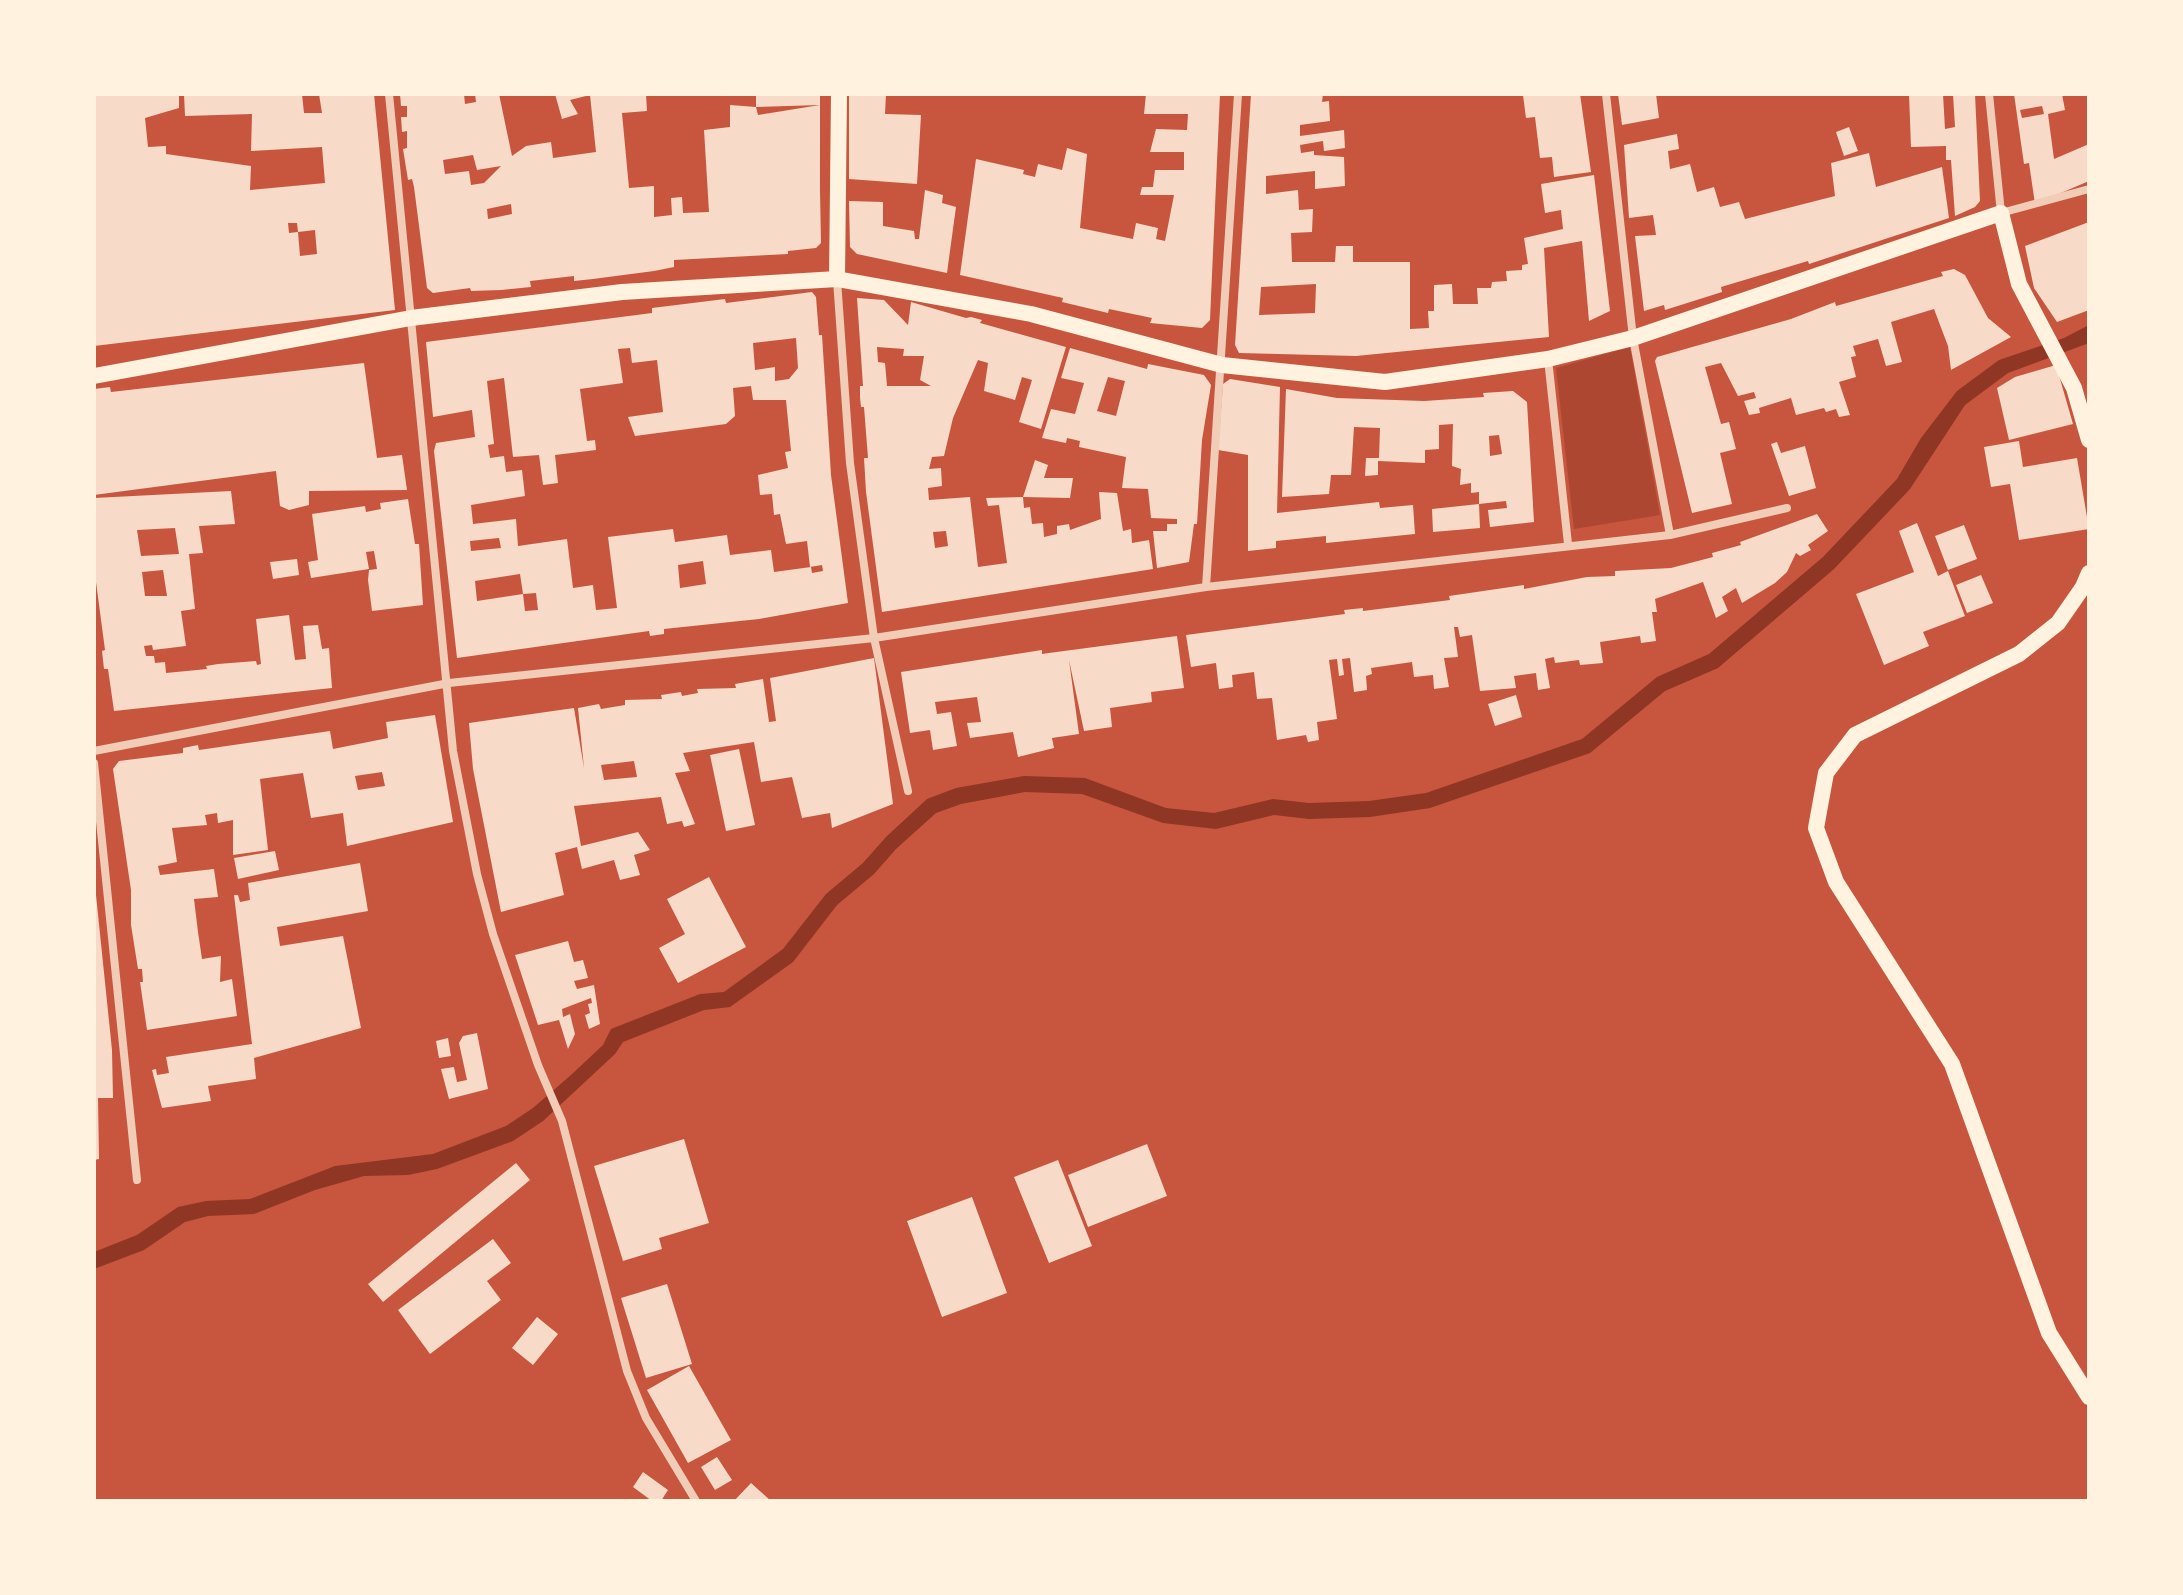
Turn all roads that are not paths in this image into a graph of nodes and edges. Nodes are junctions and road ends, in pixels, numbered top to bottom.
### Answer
1 (389, 94) edge
2 (839, 94) edge
3 (1238, 94) edge
4 (1606, 94) edge
5 (1989, 94) edge
6 (2089, 189) edge
7 (2001, 213) junction
8 (837, 279) junction
9 (411, 318) junction
10 (1633, 338) junction
11 (1548, 359) junction
12 (1222, 365) junction
13 (94, 376) edge
14 (2089, 440) edge
15 (1787, 508) dead end
16 (1670, 535) junction
17 (1568, 544) junction
18 (2089, 573) edge
19 (1206, 587) junction
20 (874, 638) junction
21 (449, 683) junction
22 (94, 751) edge
23 (94, 763) edge
24 (908, 791) dead end
25 (137, 1180) dead end
26 (2089, 1397) edge
27 (696, 1501) edge

1 - 9 street
2 - 8 main road
3 - 12 street
4 - 10 street
5 - 7 street
6 - 7 street
7 - 10 main road
7 - 14 main road
8 - 9 main road
8 - 12 main road
8 - 20 street
9 - 13 main road
9 - 21 street
10 - 11 main road
10 - 16 street
11 - 12 main road
11 - 17 street
12 - 19 street
15 - 16 street
16 - 17 street
17 - 19 street
18 - 26 main road
19 - 20 street
20 - 21 street
20 - 24 street
21 - 22 street
21 - 27 street
23 - 25 street

